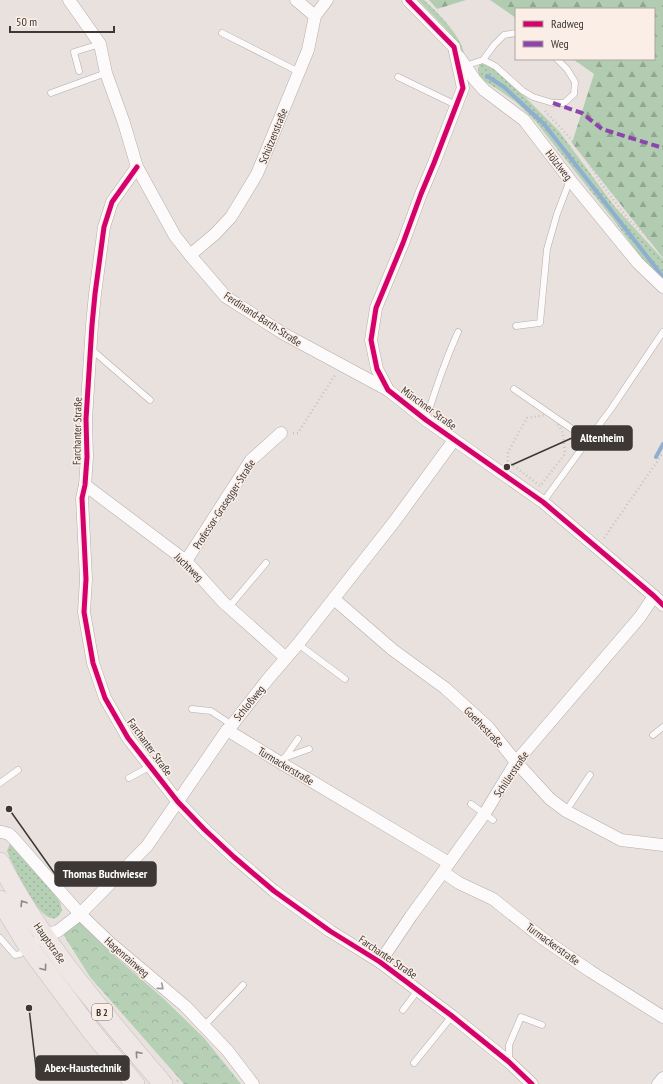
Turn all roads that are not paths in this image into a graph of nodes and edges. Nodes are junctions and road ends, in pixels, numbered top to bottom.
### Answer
1 (68, 0) edge
2 (296, 0) edge
3 (327, 0) edge
4 (408, 0) edge
5 (315, 16) junction
6 (515, 33) edge
7 (222, 34) dead end
8 (100, 44) junction
9 (454, 47) junction
10 (483, 60) junction
11 (558, 60) edge
12 (465, 66) junction
13 (79, 71) dead end
14 (299, 72) junction
15 (106, 73) junction
16 (398, 77) dead end
17 (51, 93) dead end
18 (456, 106) junction
19 (137, 167) junction
20 (570, 180) junction
21 (190, 255) junction
22 (663, 287) edge
23 (516, 326) dead end
24 (458, 332) dead end
25 (663, 332) edge
26 (90, 348) junction
27 (514, 389) dead end
28 (388, 390) junction
29 (150, 400) dead end
30 (426, 420) junction
31 (281, 432) road end
32 (454, 440) junction
33 (588, 440) junction
34 (85, 485) junction
35 (542, 502) junction
36 (186, 561) junction
37 (266, 563) dead end
38 (654, 596) junction
39 (334, 599) junction
40 (663, 605) edge
41 (229, 607) junction
42 (298, 644) junction
43 (286, 658) junction
44 (345, 679) dead end
45 (192, 709) dead end
46 (229, 727) junction
47 (663, 727) edge
48 (653, 735) dead end
49 (298, 739) dead end
50 (309, 749) dead end
51 (282, 761) junction
52 (516, 762) junction
53 (150, 766) junction
54 (18, 770) dead end
55 (590, 775) dead end
56 (129, 778) dead end
57 (0, 783) edge
58 (178, 802) junction
59 (472, 804) dead end
60 (566, 811) junction
61 (489, 816) junction
62 (0, 832) edge
63 (663, 845) edge
64 (0, 862) edge
65 (446, 868) junction
66 (0, 900) edge
67 (80, 914) junction
68 (44, 936) junction
69 (0, 938) edge
70 (28, 946) junction
71 (380, 962) junction
72 (243, 985) dead end
73 (418, 990) junction
74 (402, 1010) dead end
75 (452, 1016) junction
76 (663, 1017) edge
77 (107, 1018) junction
78 (542, 1025) dead end
79 (204, 1026) junction
80 (92, 1032) junction
81 (509, 1062) junction
82 (414, 1063) dead end
83 (663, 1078) edge
84 (170, 1083) edge
85 (135, 1084) edge
86 (253, 1084) edge
87 (532, 1084) edge
88 (658, 1084) edge

1 - 8 street, Ferdinand-Barth-Straße
2 - 5 street
3 - 5 street, Schützenstraße
4 - 9 street
5 - 14 street, Schützenstraße
6 - 10 lane
7 - 14 lane
8 - 13 lane
8 - 15 street, Ferdinand-Barth-Straße
9 - 12 street, Hölzlweg
9 - 18 street, Münchner Straße
10 - 11 lane
10 - 12 lane
12 - 20 street, Hölzlweg
14 - 21 street, Schützenstraße
15 - 17 lane
15 - 19 street, Ferdinand-Barth-Straße
16 - 18 lane
18 - 28 street, Münchner Straße
19 - 21 street, Ferdinand-Barth-Straße
19 - 26 street, Farchanter Straße
20 - 22 street, Hölzlweg
20 - 23 lane
21 - 28 street, Ferdinand-Barth-Straße
24 - 30 lane
25 - 33 lane
26 - 29 lane
26 - 34 street, Farchanter Straße
27 - 33 lane
28 - 30 street, Münchner Straße
30 - 32 street, Münchner Straße
31 - 36 street, Professor-Grasegger-Straße
32 - 35 street, Münchner Straße
32 - 39 street, Schloßweg
33 - 35 lane
34 - 36 street, Juchtweg
34 - 53 street, Farchanter Straße
35 - 38 street, Münchner Straße
36 - 41 street, Juchtweg
37 - 41 lane
38 - 40 street, Münchner Straße
38 - 52 street, Schillerstraße
39 - 42 street, Schloßweg
39 - 52 street, Goethestraße
41 - 43 street, Juchtweg
42 - 43 street, Schloßweg
42 - 44 lane
43 - 46 street, Schloßweg
45 - 46 lane
46 - 51 street, Turmackerstraße
46 - 58 street, Schloßweg
47 - 48 lane
49 - 51 lane
50 - 51 lane
51 - 65 street, Turmackerstraße
52 - 60 street, Goethestraße
52 - 61 street, Schillerstraße
53 - 56 lane
53 - 58 street, Farchanter Straße
54 - 57 lane
55 - 60 lane
58 - 67 street, Schloßweg
58 - 71 street, Farchanter Straße
59 - 61 lane
60 - 63 street, Goethestraße
61 - 65 street, Schillerstraße
62 - 67 street, Hagenrainweg
68 -> 64 main road, Hauptstraße / B 2
65 - 71 street, Schillerstraße
65 - 76 street, Turmackerstraße
66 - 70 main road, Hauptstraße / B 2
67 - 68 street, Schloßweg
67 -> 79 street, Hagenrainweg
68 - 70 street, Schloßweg
68 - 77 main road, Hauptstraße / B 2
69 - 70 lane
70 -> 80 main road, Hauptstraße / B 2
71 - 73 street, Farchanter Straße
72 - 79 lane
73 - 74 lane
73 - 75 street, Farchanter Straße
75 - 81 street, Farchanter Straße
75 - 82 lane
77 - 80 main road, B 2
84 -> 77 main road, Hauptstraße / B 2
78 - 81 lane
79 - 86 street, Hagenrainweg
80 - 85 main road, Hauptstraße / B 2
81 - 87 street, Farchanter Straße
83 - 88 street

